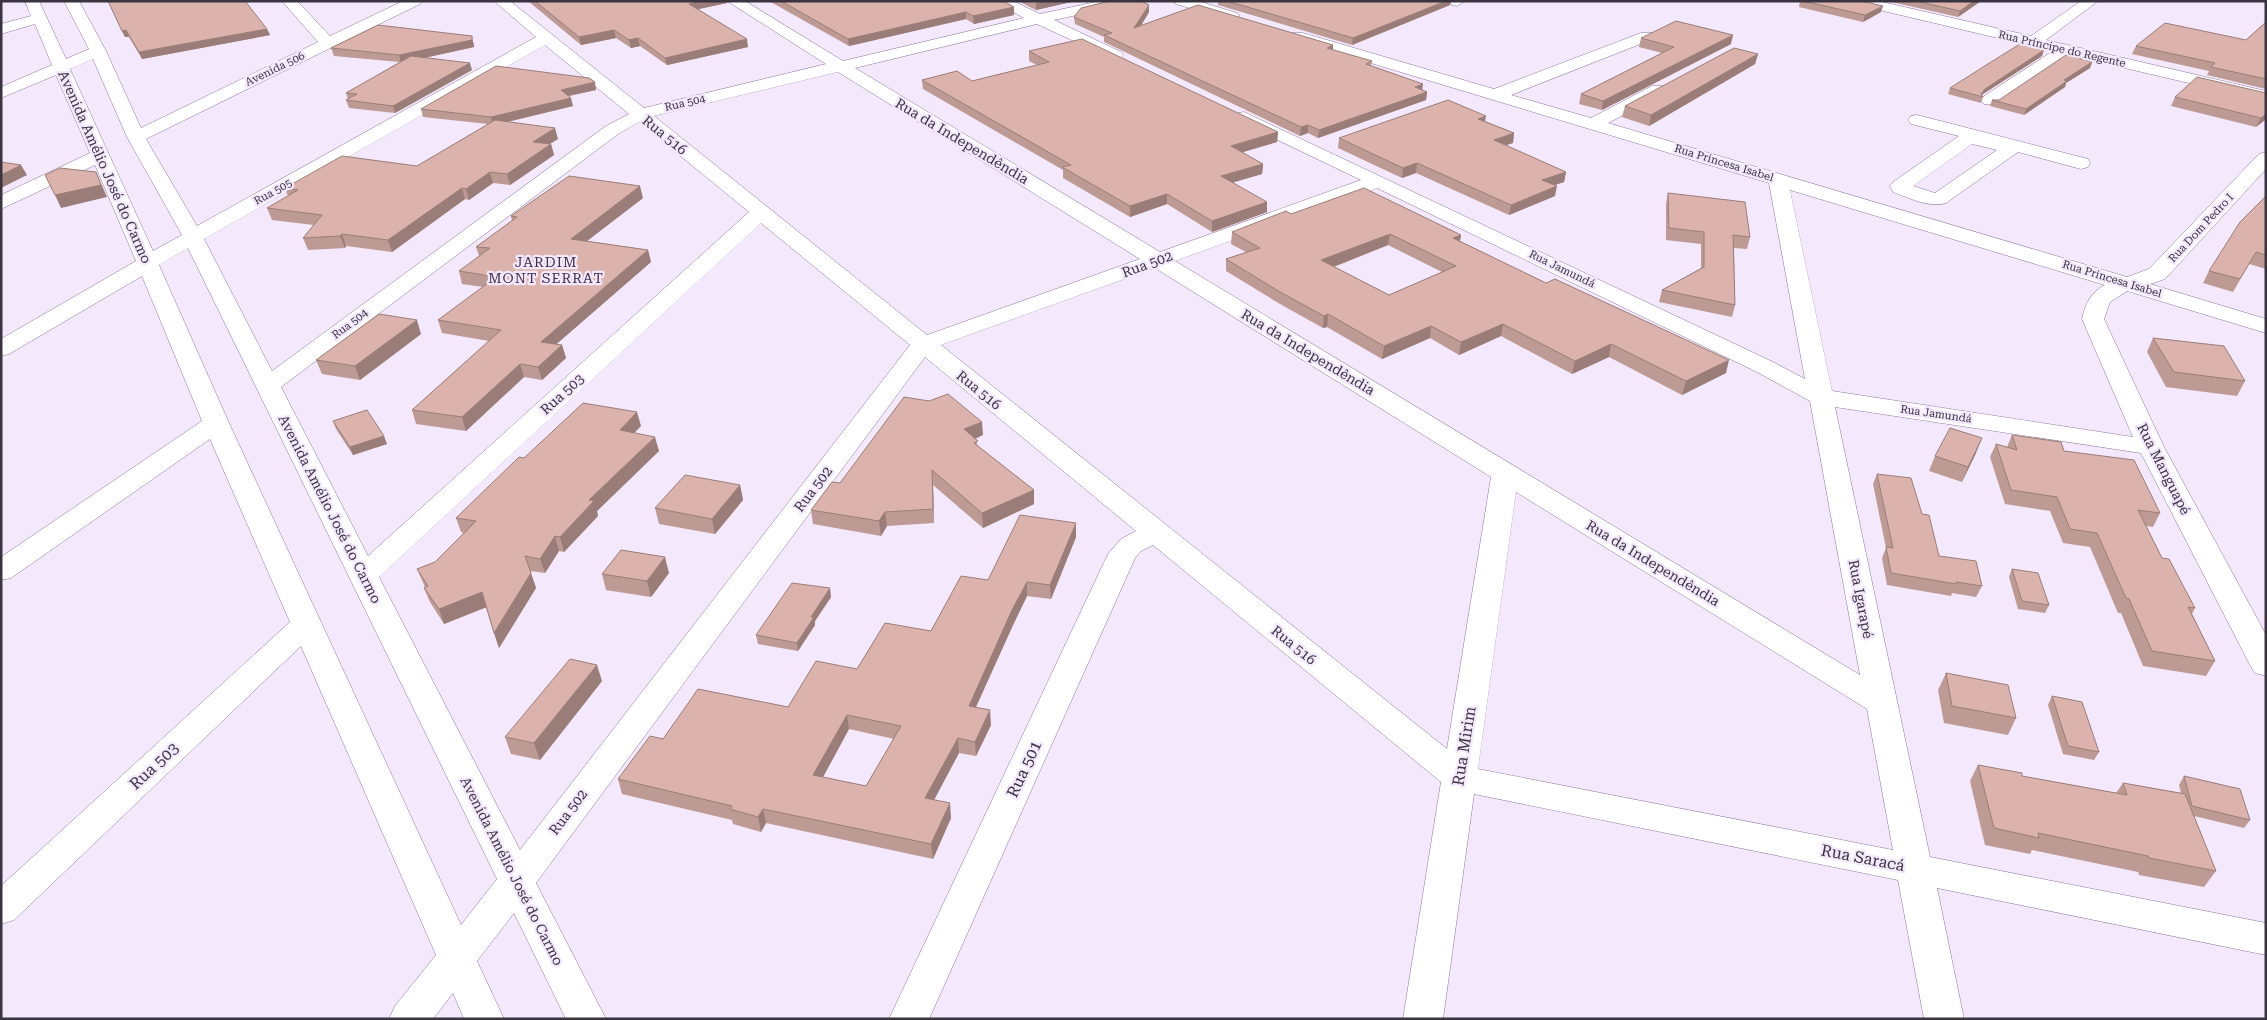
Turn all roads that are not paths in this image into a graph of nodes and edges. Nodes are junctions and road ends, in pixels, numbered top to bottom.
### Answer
1 (32, 1) edge
2 (71, 1) edge
3 (289, 1) edge
4 (415, 1) edge
5 (501, 1) edge
6 (734, 1) edge
7 (1001, 1) edge
8 (1122, 1) edge
9 (1181, 1) edge
10 (1858, 1) edge
11 (1933, 1) edge
12 (2091, 1) edge
13 (1912, 14) junction
14 (40, 18) junction
15 (1038, 19) junction
16 (1248, 21) edge
17 (1, 29) edge
18 (1277, 30) edge
19 (1647, 36) edge
20 (546, 38) junction
21 (2033, 42) junction
22 (328, 43) junction
23 (2066, 50) junction
24 (98, 51) junction
25 (1135, 65) edge
26 (840, 67) junction
27 (60, 68) junction
28 (1673, 82) edge
29 (1486, 92) junction
30 (1, 93) edge
31 (2266, 96) edge
32 (1450, 100) edge
33 (1990, 100) edge
34 (1223, 107) edge
35 (640, 115) junction
36 (1917, 120) dead end
37 (1593, 124) junction
38 (136, 137) junction
39 (1993, 141) junction
40 (100, 155) junction
41 (2266, 158) edge
42 (2081, 163) dead end
43 (1778, 179) junction
44 (1378, 181) junction
45 (1902, 190) junction
46 (1933, 199) junction
47 (1, 203) edge
48 (1875, 208) junction
49 (761, 212) junction
50 (1906, 217) junction
51 (193, 237) junction
52 (1157, 260) junction
53 (148, 263) junction
54 (2129, 285) junction
55 (2266, 326) edge
56 (923, 344) junction
57 (1, 349) edge
58 (267, 386) junction
59 (1820, 397) junction
60 (216, 423) junction
61 (2151, 446) junction
62 (1505, 473) junction
63 (1155, 533) junction
64 (1, 572) edge
65 (364, 575) junction
66 (307, 623) junction
67 (2266, 665) edge
68 (1881, 703) junction
69 (1460, 778) junction
70 (1914, 868) junction
71 (517, 881) junction
72 (1, 908) edge
73 (2266, 939) edge
74 (456, 957) junction
75 (409, 1019) edge
76 (484, 1019) edge
77 (586, 1019) edge
78 (909, 1019) edge
79 (1423, 1019) edge
80 (1944, 1019) edge

1 - 14 street, Avenida Amélio José do Carmo
2 - 24 street, Avenida Amélio José do Carmo
3 - 22 street
4 - 22 street, Avenida 506
5 - 20 street, Rua 516
6 - 26 street, Rua da Independêndia
7 - 15 street
8 - 15 street, Rua 504
9 - 16 street
10 - 13 street, Rua Príncipe do Regente
11 - 13 street
12 - 21 street
13 - 21 street, Rua Príncipe do Regente
14 - 17 street
14 - 27 street, Avenida Amélio José do Carmo
15 - 25 street
15 - 26 street, Rua 504
18 - 29 street, Rua Princesa Isabel
19 - 29 street
20 - 35 street, Rua 516
20 - 51 street, Rua 505
21 - 23 street, Rua Príncipe do Regente
22 - 38 street, Avenida 506
23 - 31 street, Rua Príncipe do Regente
23 - 33 street
24 - 27 street
24 - 38 street, Avenida Amélio José do Carmo
26 - 35 street, Rua 504
26 - 52 street, Rua da Independêndia
27 - 30 street
27 - 40 street, Avenida Amélio José do Carmo
28 - 37 street
29 - 32 street
29 - 37 street, Rua Princesa Isabel
34 - 44 street, Rua Jamundá
35 - 49 street, Rua 516
35 - 58 street, Rua 504
36 - 39 street
37 - 43 street, Rua Princesa Isabel
38 - 51 street, Avenida Amélio José do Carmo
39 - 42 street
39 - 45 street
39 - 46 street
40 - 47 street
40 - 53 street, Avenida Amélio José do Carmo
41 - 54 street, Rua Dom Pedro I
43 - 48 street, Rua Princesa Isabel
43 - 59 street, Rua Igarapé
44 - 52 street, Rua 502
44 - 59 street, Rua Jamundá
45 - 46 street
45 - 48 street
46 - 50 street
48 - 50 street, Rua Princesa Isabel
49 - 56 street, Rua 516
49 - 65 street, Rua 503
50 - 54 street, Rua Princesa Isabel
51 - 53 street, Rua 505
51 - 58 street, Avenida Amélio José do Carmo
52 - 56 street, Rua 502
52 - 62 street, Rua da Independêndia
53 - 57 street, Rua 505
53 - 60 street, Avenida Amélio José do Carmo
54 - 55 street, Rua Princesa Isabel
54 - 61 street, Rua Manguapé
56 - 63 street, Rua 516
56 - 71 street, Rua 502
58 - 65 street, Avenida Amélio José do Carmo
59 - 61 street, Rua Jamundá
59 - 68 street, Rua Igarapé
60 - 64 street
60 - 66 street, Avenida Amélio José do Carmo
61 - 67 street, Rua Manguapé
62 - 68 street, Rua da Independêndia
62 - 69 street, Rua Mirim
63 - 69 street, Rua 516
63 - 78 street, Rua 501
65 - 71 street, Avenida Amélio José do Carmo
66 - 72 street, Rua 503
66 - 74 street, Avenida Amélio José do Carmo
68 - 70 street, Rua Igarapé
69 - 70 street, Rua Saracá
69 - 79 street, Rua Mirim
70 - 73 street, Rua Saracá
70 - 80 street, Rua Igarapé
71 - 74 street, Rua 502
71 - 77 street, Avenida Amélio José do Carmo
74 - 75 street, Rua 502
74 - 76 street, Avenida Amélio José do Carmo

